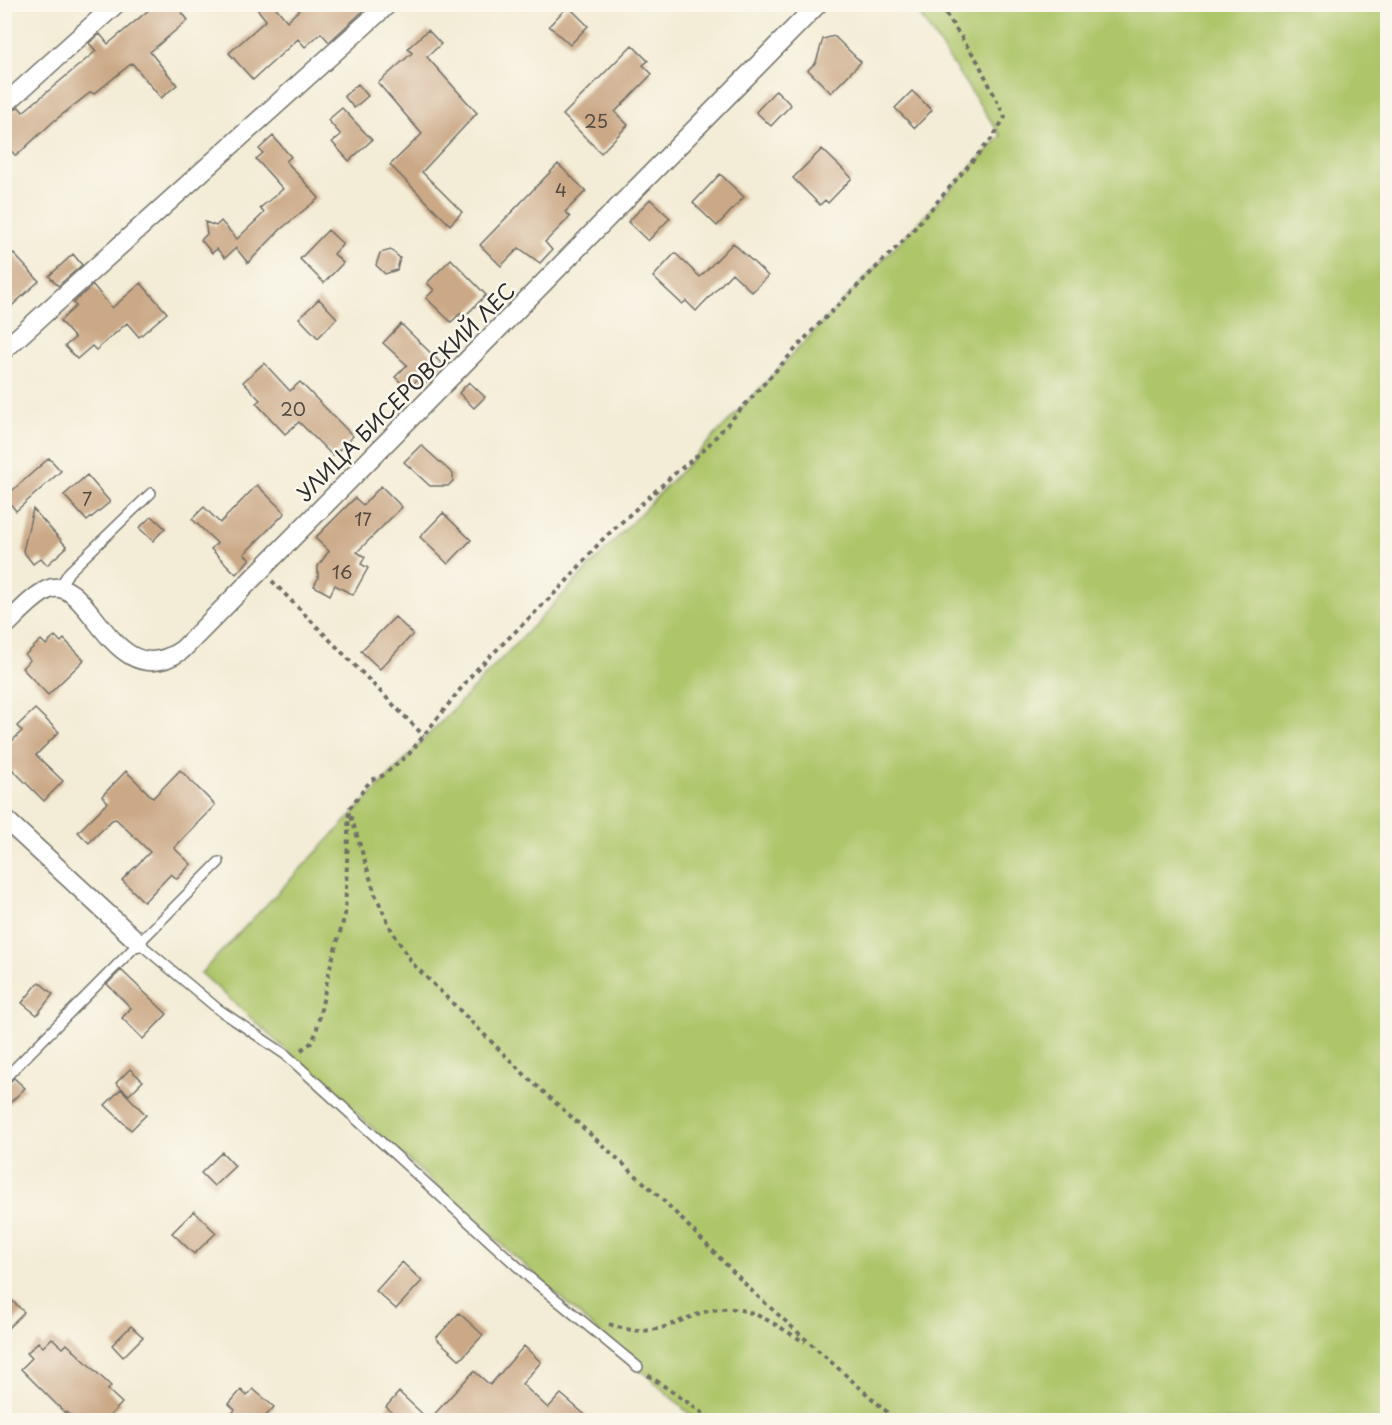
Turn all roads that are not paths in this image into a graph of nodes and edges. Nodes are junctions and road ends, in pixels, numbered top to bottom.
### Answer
1 (116, 4) edge
2 (388, 4) edge
3 (818, 4) edge
4 (4, 105) edge
5 (4, 350) edge
6 (151, 493) dead end
7 (59, 588) junction
8 (4, 627) edge
9 (4, 818) edge
10 (219, 862) dead end
11 (138, 942) junction
12 (4, 1079) edge
13 (638, 1367) road end

1 - 4 street
2 - 5 street
3 - 7 street, УЛИЦА БИСЕРОВСКИЙ ЛЕС
6 - 7 lane
7 - 8 street
9 - 11 street
10 - 11 lane
11 - 12 lane
11 - 13 lane

